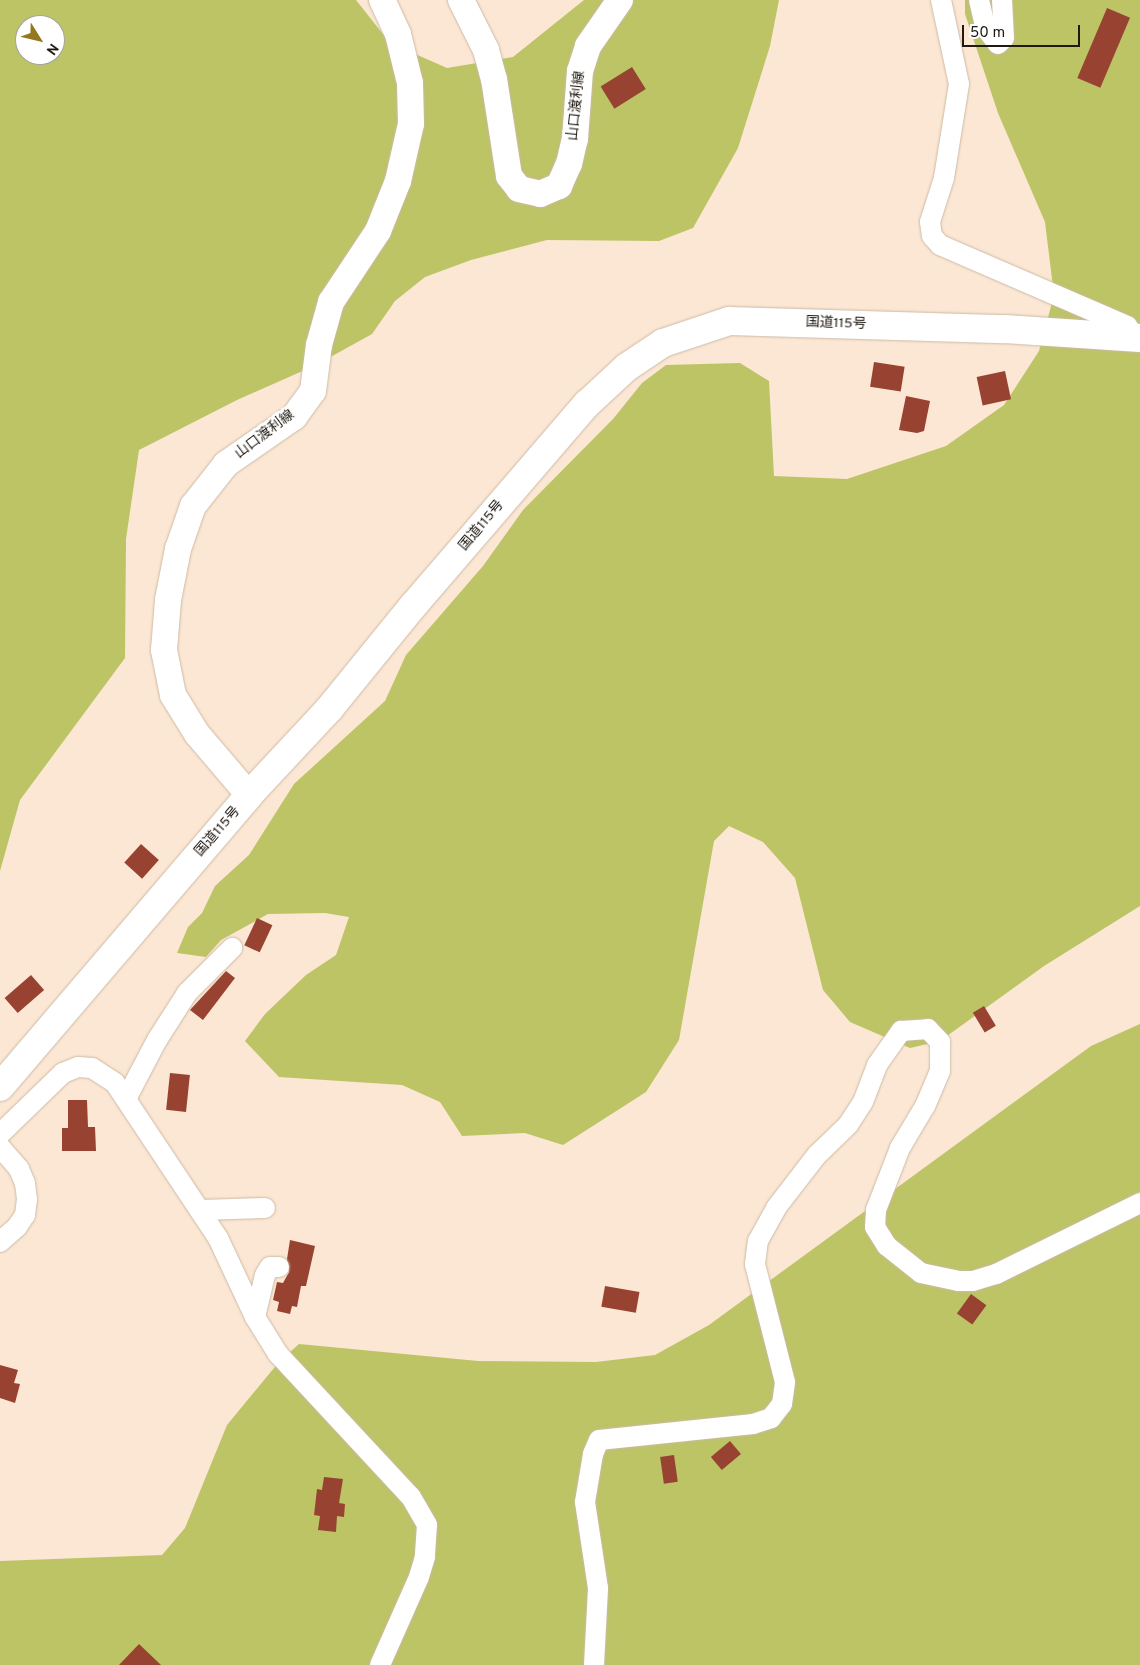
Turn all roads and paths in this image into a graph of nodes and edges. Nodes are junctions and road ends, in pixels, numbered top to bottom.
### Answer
1 (382, 0) edge
2 (461, 0) edge
3 (620, 0) edge
4 (941, 0) edge
5 (979, 0) edge
6 (1002, 0) edge
7 (1138, 338) edge
8 (249, 796) junction
9 (232, 948) dead end
10 (0, 1087) edge
11 (126, 1099) junction
12 (0, 1134) edge
13 (0, 1147) edge
14 (1140, 1203) edge
15 (265, 1208) dead end
16 (200, 1210) junction
17 (0, 1242) edge
18 (279, 1267) dead end
19 (256, 1317) junction
20 (380, 1665) edge
21 (594, 1665) edge

1 - 8 main road, 山口渡利線
2 - 3 main road, 山口渡利線
4 - 7 street
5 - 6 street
7 - 8 highway, 国道115号
8 - 10 highway, 国道115号
9 - 11 street
11 - 12 street
11 - 16 street
13 - 17 street
14 - 21 street
15 - 16 street
16 - 19 street
18 - 19 street
19 - 20 street

